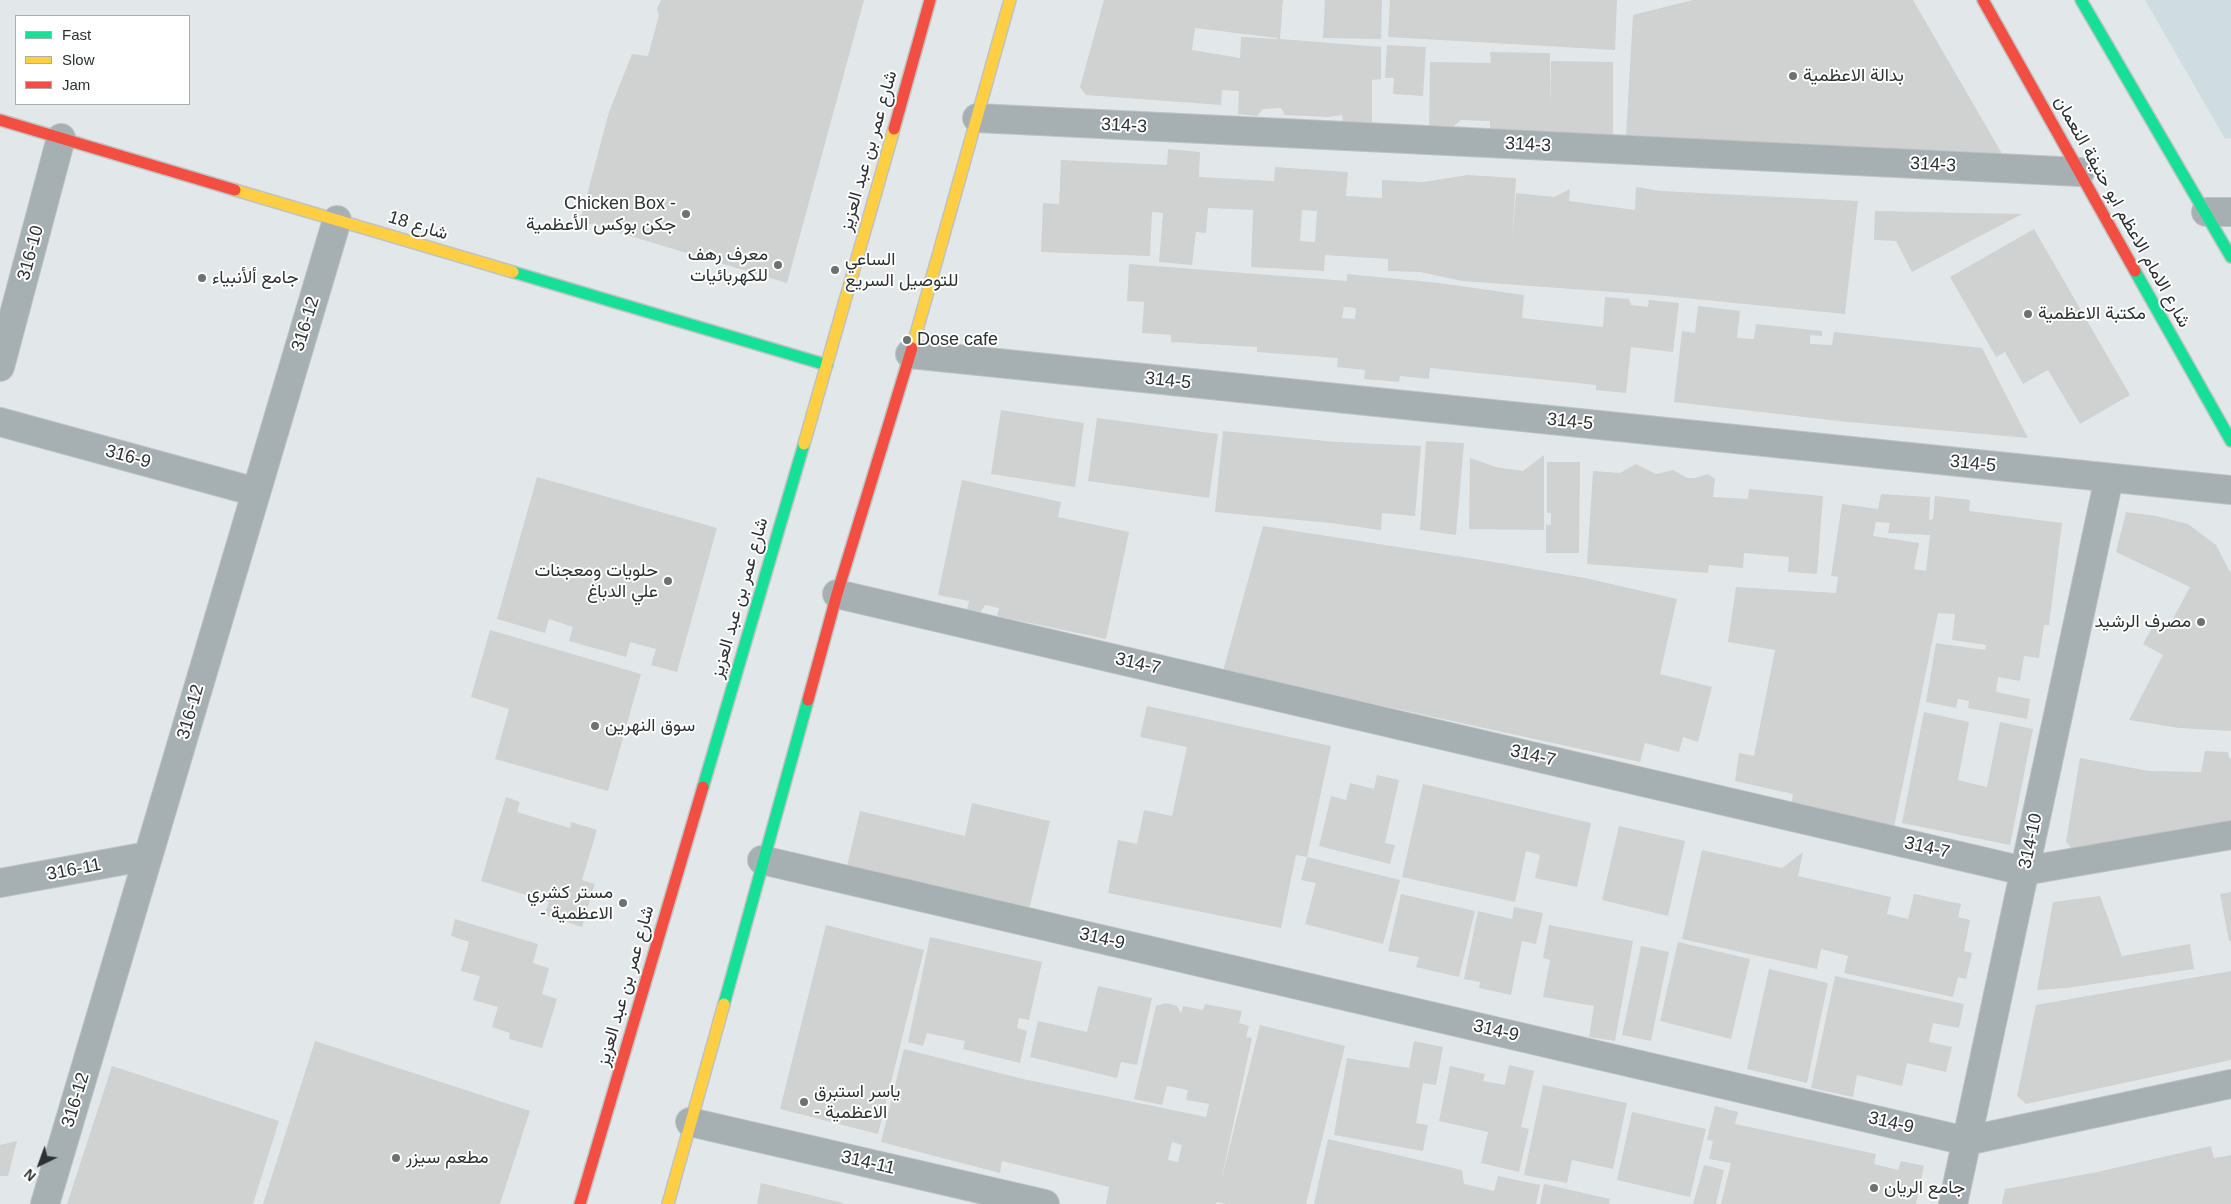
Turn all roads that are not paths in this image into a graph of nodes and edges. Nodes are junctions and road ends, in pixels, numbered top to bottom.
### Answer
1 (930, 0) edge
2 (1010, 0) edge
3 (1983, 0) edge
4 (2081, 0) edge
5 (977, 118) junction
6 (0, 120) edge
7 (61, 138) junction
8 (2080, 172) junction
9 (2219, 212) edge
10 (337, 220) junction
11 (2231, 257) edge
12 (910, 354) junction
13 (826, 365) junction
14 (0, 367) edge
15 (0, 422) edge
16 (2231, 441) edge
17 (2109, 478) junction
18 (2231, 490) edge
19 (256, 492) junction
20 (837, 594) junction
21 (2231, 835) edge
22 (148, 856) junction
23 (762, 860) junction
24 (2024, 871) junction
25 (0, 884) edge
26 (2231, 1084) edge
27 (690, 1122) junction
28 (1966, 1141) junction
29 (45, 1204) edge
30 (580, 1204) edge
31 (668, 1204) edge
32 (1045, 1204) edge
33 (1953, 1204) edge

1 - 13 street, شارع عمر بن عبد العزيز
2 - 5 street
3 - 8 street, شارع الامام الاعظم ابو حنيفة النعمان
4 - 9 street
5 - 8 street, 314-3
5 - 12 street
6 - 7 street, شارع 18
7 - 10 street, شارع 18
7 - 14 street, 316-10
8 - 16 street, شارع الامام الاعظم ابو حنيفة النعمان
9 - 11 street
10 - 13 street, شارع 18
10 - 19 street, 316-12
12 - 17 street, 314-5
12 - 20 street
13 - 30 street, شارع عمر بن عبد العزيز
15 - 19 street, 316-9
17 - 18 street, 314-5
17 - 24 street, 314-10
19 - 22 street, 316-12
20 - 23 street
20 - 24 street, 314-7
21 - 24 street, 314-7
22 - 25 street, 316-11
22 - 29 street, 316-12
23 - 27 street
23 - 28 street, 314-9
24 - 28 street, 314-10
26 - 28 street, 314-9
27 - 31 street
27 - 32 street, 314-11
28 - 33 street, 314-10

